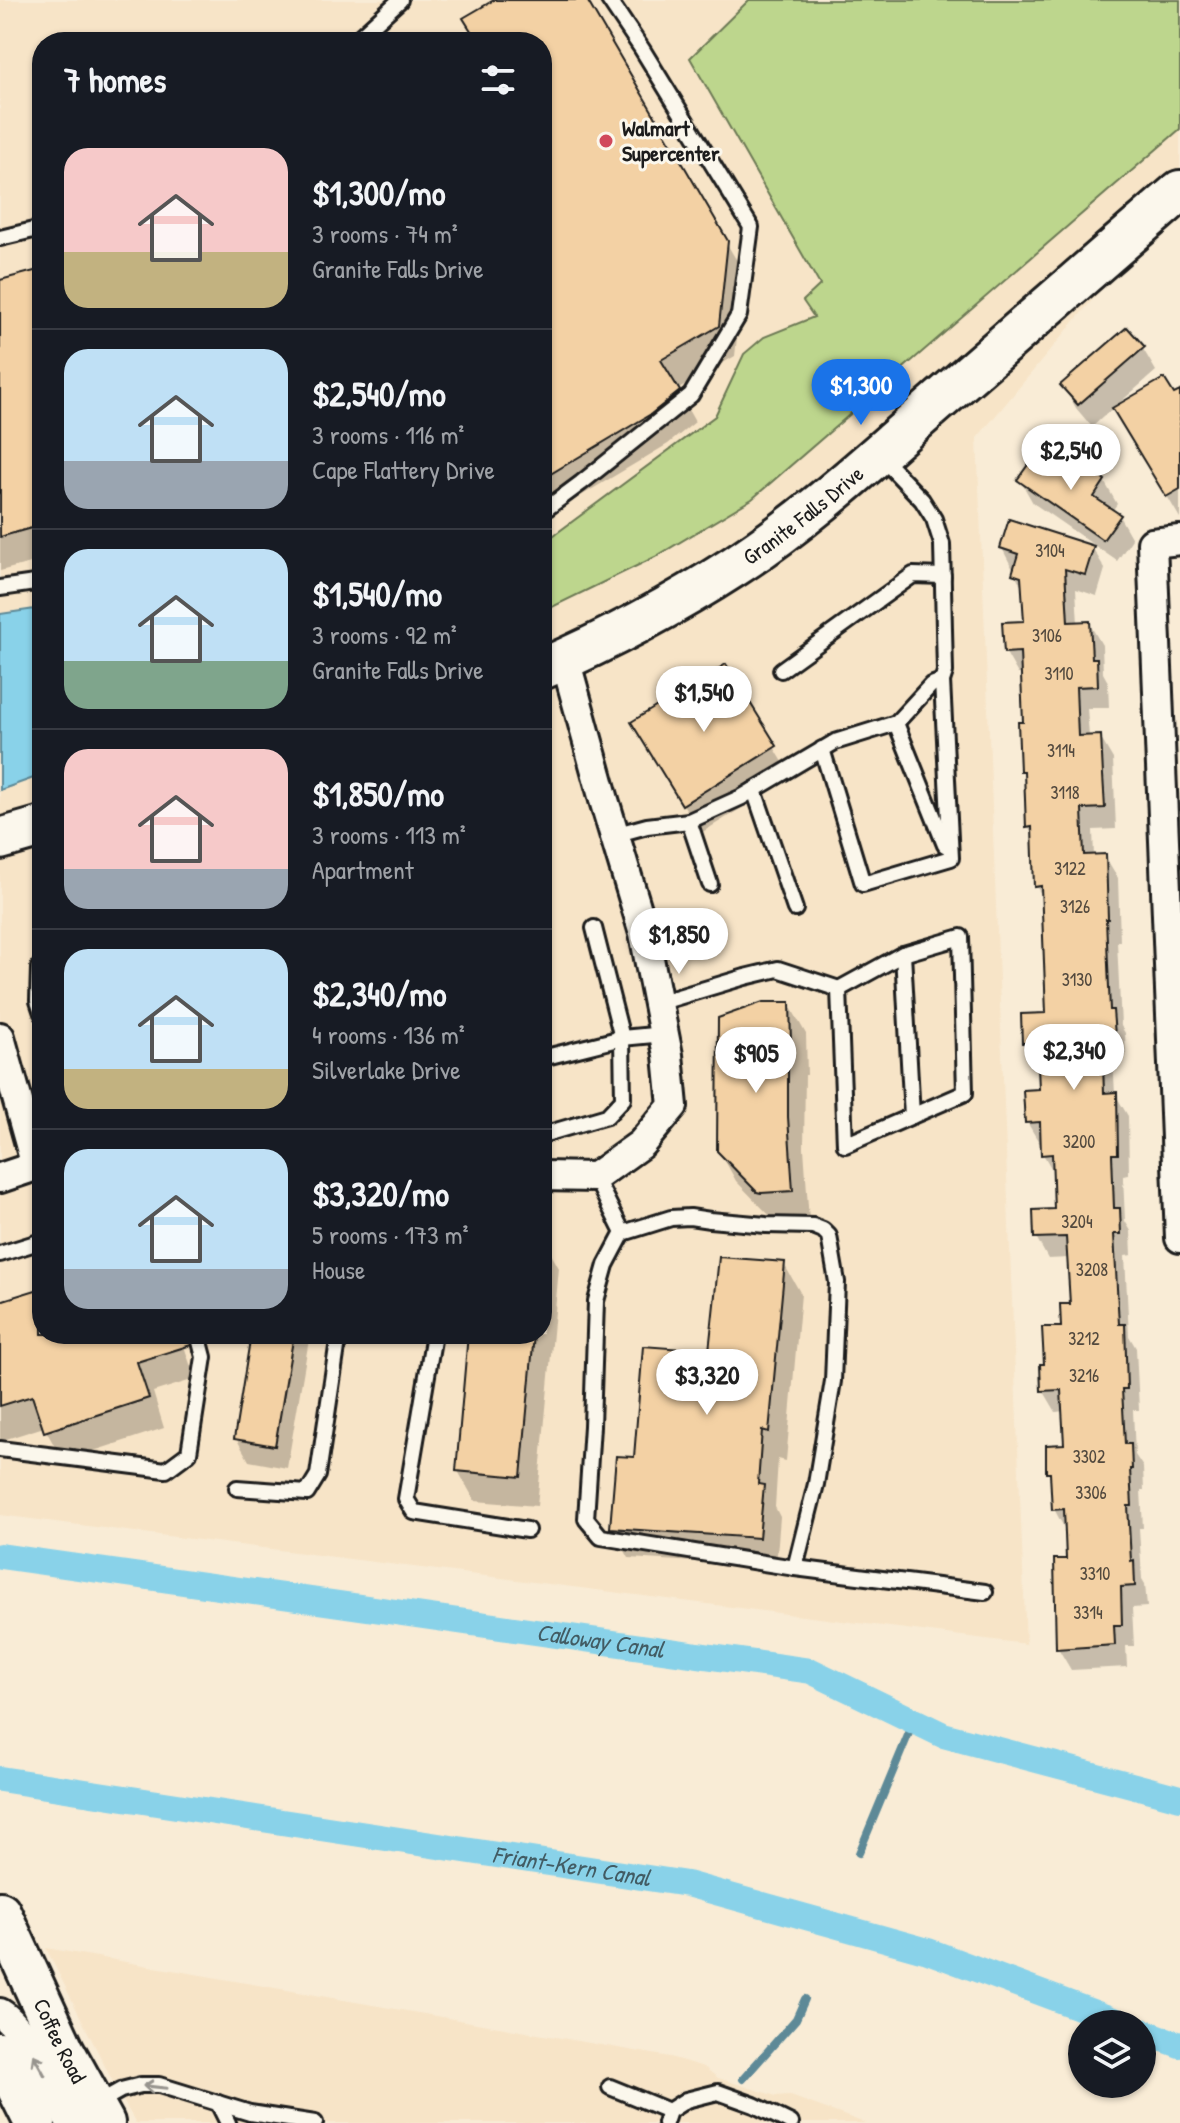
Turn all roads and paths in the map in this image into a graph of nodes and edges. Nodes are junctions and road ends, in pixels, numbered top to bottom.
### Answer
1 (400, 0) edge
2 (609, 0) edge
3 (365, 32) edge
4 (1180, 191) edge
5 (32, 230) edge
6 (0, 238) edge
7 (878, 454) junction
8 (552, 505) edge
9 (1180, 540) edge
10 (943, 576) junction
11 (32, 583) edge
12 (0, 588) edge
13 (554, 664) edge
14 (781, 670) dead end
15 (942, 681) junction
16 (896, 723) junction
17 (822, 749) junction
18 (754, 790) junction
19 (689, 821) junction
20 (32, 830) edge
21 (614, 835) junction
22 (0, 839) edge
23 (1172, 847) edge
24 (951, 858) junction
25 (710, 884) dead end
26 (795, 909) dead end
27 (594, 928) dead end
28 (903, 954) junction
29 (839, 989) junction
30 (658, 1003) junction
31 (664, 1034) junction
32 (0, 1037) edge
33 (622, 1038) junction
34 (552, 1056) edge
35 (912, 1116) junction
36 (552, 1132) edge
37 (32, 1142) edge
38 (1178, 1152) edge
39 (32, 1167) edge
40 (552, 1176) edge
41 (595, 1177) junction
42 (0, 1178) edge
43 (623, 1233) junction
44 (1180, 1238) edge
45 (32, 1244) edge
46 (0, 1254) edge
47 (201, 1344) edge
48 (338, 1344) edge
49 (432, 1344) edge
50 (0, 1449) edge
51 (237, 1488) dead end
52 (527, 1530) dead end
53 (795, 1568) junction
54 (985, 1592) dead end
55 (0, 1912) edge
56 (0, 2013) edge
57 (0, 2053) edge
58 (610, 2087) dead end
59 (218, 2103) junction
60 (89, 2117) edge
61 (667, 2117) edge
62 (769, 2120) edge
63 (35, 2123) edge
64 (228, 2123) edge
65 (315, 2123) edge
66 (791, 2123) edge

1 - 3 lane
2 - 8 lane
4 - 7 street, Granite Falls Drive
5 - 6 lane
7 - 10 lane
7 - 13 street, Granite Falls Drive
9 - 23 street
10 - 14 lane
10 - 15 lane
11 - 12 lane
13 - 21 street
15 - 16 lane
15 - 24 lane
16 - 17 lane
16 - 24 lane
17 - 18 lane
17 - 24 lane
18 - 19 lane
18 - 26 lane
19 - 21 lane
19 - 25 lane
20 - 22 street
21 - 30 street
23 - 38 street
27 - 33 lane
28 - 29 lane
28 - 35 lane
28 - 35 lane
29 - 30 lane
29 - 35 lane
30 - 31 street
31 - 33 lane
31 - 41 street
32 - 37 street
33 - 34 lane
33 - 36 lane
38 - 44 street
39 - 42 street
40 - 41 street
41 - 43 lane
43 - 53 lane
43 - 53 lane
45 - 46 lane
47 - 50 lane
48 - 51 lane
49 - 52 lane
53 - 54 lane
55 - 60 street, Coffee Road
60 -> 56 street
57 - 63 street
58 - 61 lane
59 -> 60 lane
59 - 64 lane
59 - 65 lane
61 - 62 lane
62 - 66 lane

